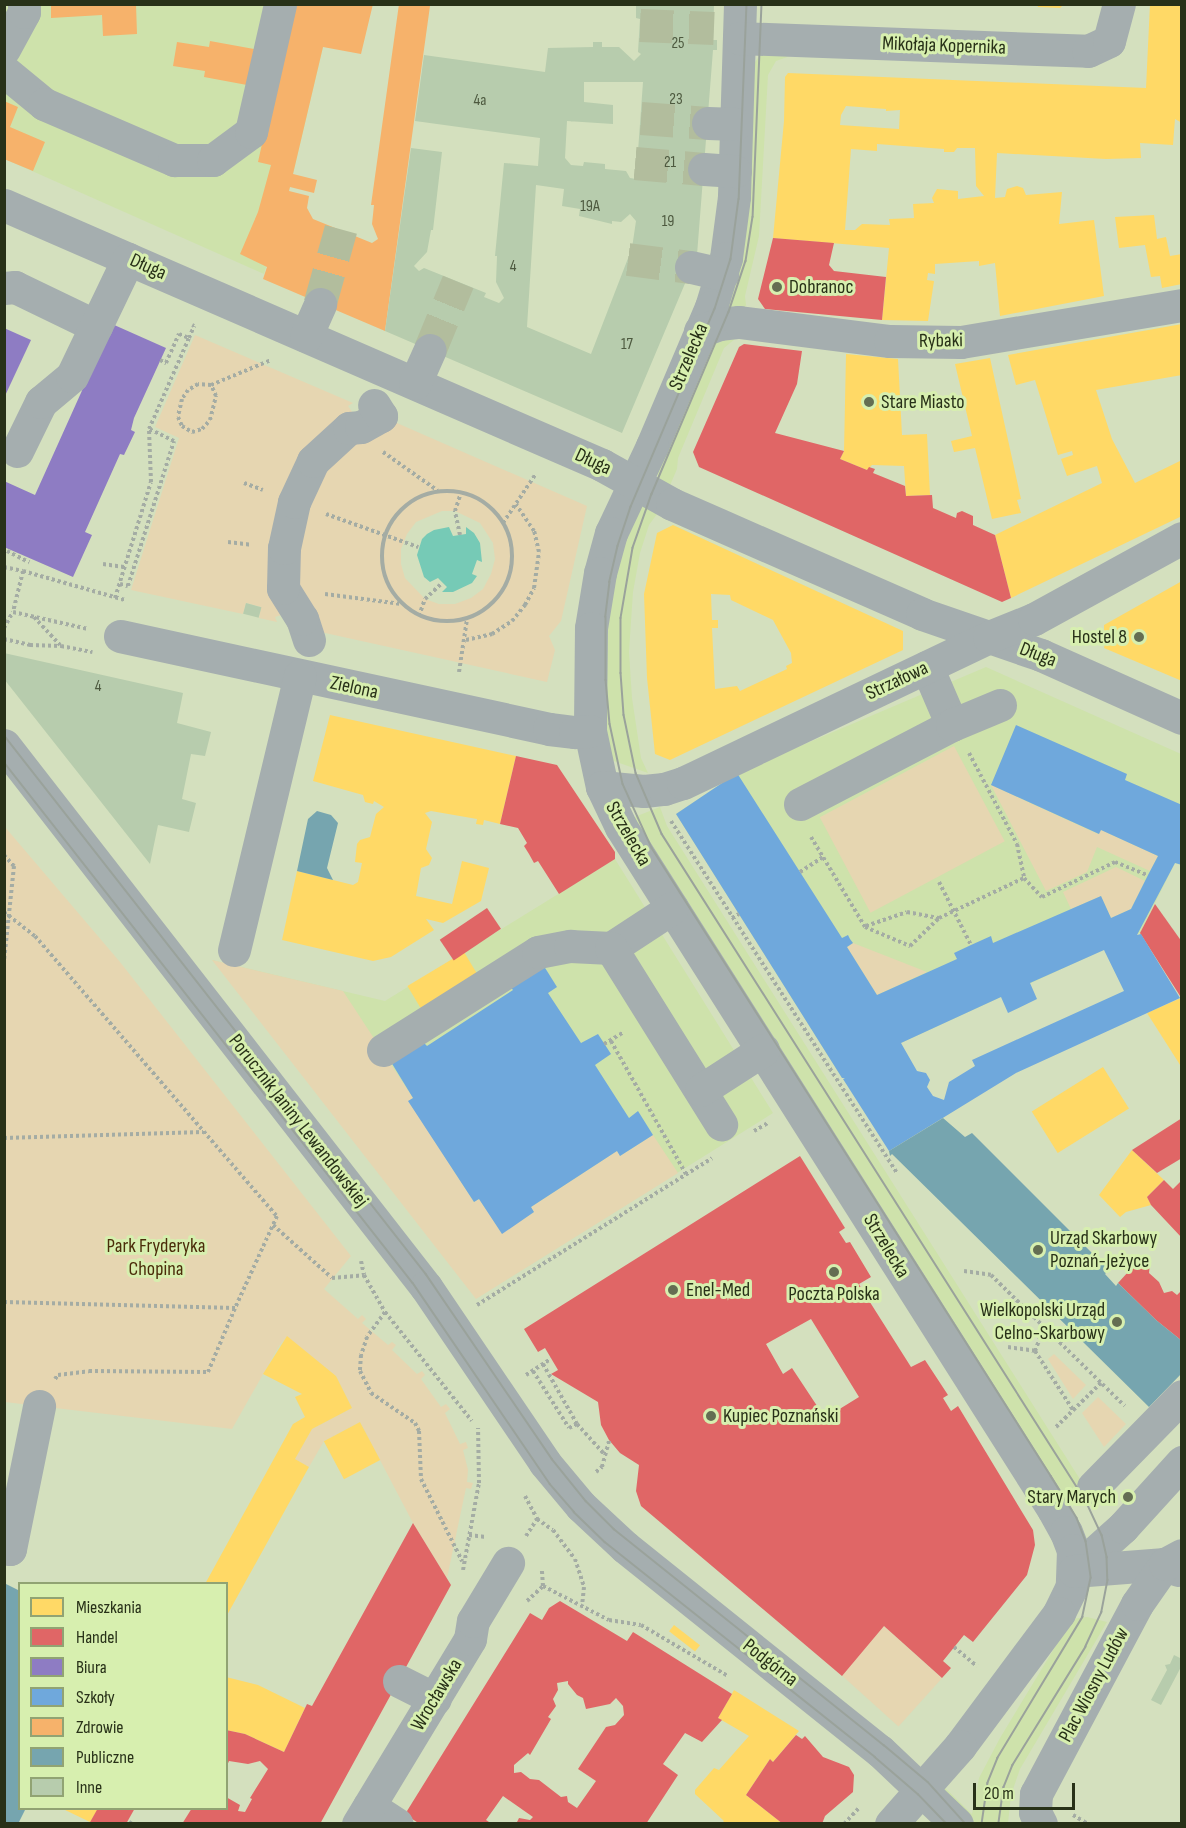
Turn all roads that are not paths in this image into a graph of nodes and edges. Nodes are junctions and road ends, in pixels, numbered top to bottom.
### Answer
1 (24, 4) edge
2 (280, 4) edge
3 (1119, 4) edge
4 (733, 25) edge
5 (4, 49) edge
6 (4, 70) edge
7 (4, 205) edge
8 (128, 259) junction
9 (4, 288) edge
10 (320, 303) tunnel mouth
11 (1182, 305) edge
12 (96, 326) junction
13 (700, 331) junction
14 (306, 336) junction
15 (430, 350) tunnel mouth
16 (402, 378) junction
17 (17, 451) dead end
18 (633, 483) junction
19 (1182, 538) edge
20 (120, 636) road end
21 (988, 637) junction
22 (299, 638) dead end
23 (927, 667) junction
24 (300, 676) junction
25 (1000, 705) dead end
26 (1182, 718) edge
27 (952, 725) junction
28 (590, 731) junction
29 (4, 745) edge
30 (602, 787) junction
31 (800, 804) road end
32 (672, 908) junction
33 (611, 948) junction
34 (234, 950) dead end
35 (383, 1050) dead end
36 (763, 1050) junction
37 (701, 1090) junction
38 (722, 1124) dead end
39 (1182, 1396) edge
40 (39, 1406) road end
41 (1182, 1462) edge
42 (1093, 1487) dead end
43 (580, 1506) joint
44 (4, 1548) edge
45 (508, 1563) dead end
46 (1176, 1563) edge
47 (1074, 1571) junction
48 (399, 1681) dead end
49 (435, 1699) junction
50 (922, 1788) junction
51 (363, 1815) edge
52 (1038, 1818) edge
53 (397, 1824) edge
54 (891, 1824) edge
55 (957, 1824) edge

1 - 5 street
2 - 6 street
3 - 4 street, Mikołaja Kopernika
4 - 13 street, Strzelecka
7 - 8 street, Długa
8 - 12 street
8 - 14 street, Długa
9 - 12 street
10 - 14 street
11 - 13 street, Rybaki
12 - 17 street
13 - 18 street, Strzelecka
14 - 16 street, Długa
15 - 16 street
16 - 18 street, Długa
16 - 22 street
18 - 21 street, Długa
18 - 28 street, Strzelecka
19 - 21 street, Strzałowa
20 - 24 street, Zielona
21 - 23 street, Strzałowa
21 - 26 street, Długa
23 - 27 street
23 - 30 street, Strzałowa
24 - 28 street, Zielona
24 - 34 street
25 - 27 street
27 - 31 street
28 - 30 street, Strzelecka
29 - 43 street, Porucznik Janiny Lewandowskiej
30 - 32 street, Strzelecka
32 - 33 street
32 - 36 street, Strzelecka
33 - 35 street
33 - 37 street
36 - 37 street
36 - 47 street, Strzelecka
37 - 38 street
39 - 42 street
40 - 44 street
41 - 47 street
43 - 50 street, Podgórna
45 - 49 street, Wrocławska
46 - 47 street
46 - 52 street, Plac Wiosny Ludów
47 - 50 street
48 - 49 street
49 - 51 street, Wrocławska
50 - 54 street
50 - 55 street, Podgórna
51 - 53 street

